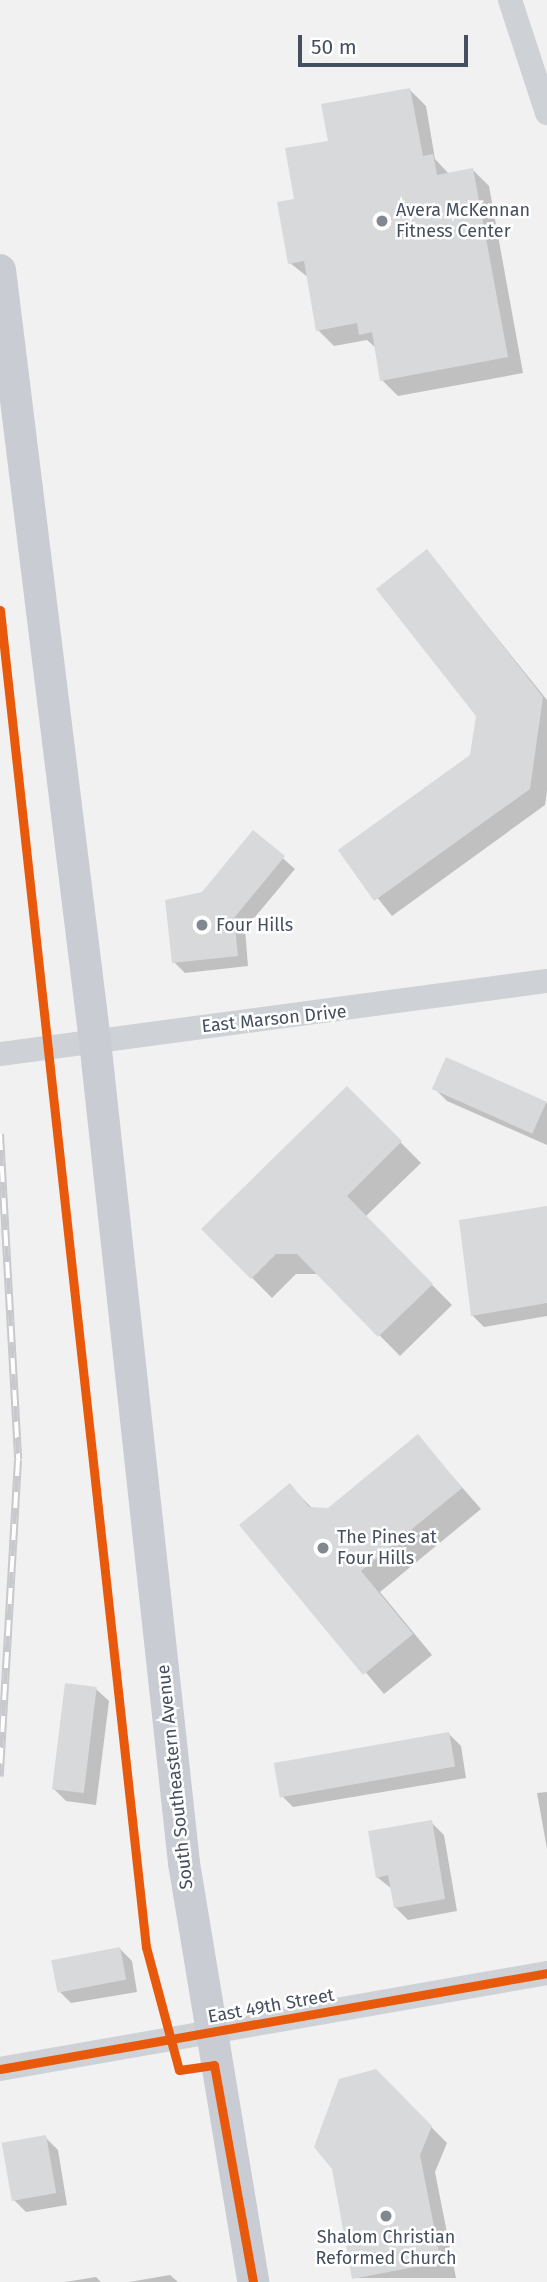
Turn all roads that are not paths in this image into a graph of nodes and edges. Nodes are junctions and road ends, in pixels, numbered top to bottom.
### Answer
1 (510, 0) edge
2 (547, 113) edge
3 (0, 270) edge
4 (547, 981) edge
5 (95, 1041) junction
6 (0, 1054) edge
7 (547, 1973) edge
8 (209, 2033) junction
9 (0, 2069) edge
10 (253, 2282) edge

1 - 2 street
3 - 5 main road, South Southeastern Avenue
4 - 5 street, East Marson Drive
5 - 6 street, East Marson Drive
5 - 8 main road, South Southeastern Avenue
7 - 8 street, East 49th Street
8 - 9 street, East 49th Street
8 - 10 main road, South Southeastern Avenue

